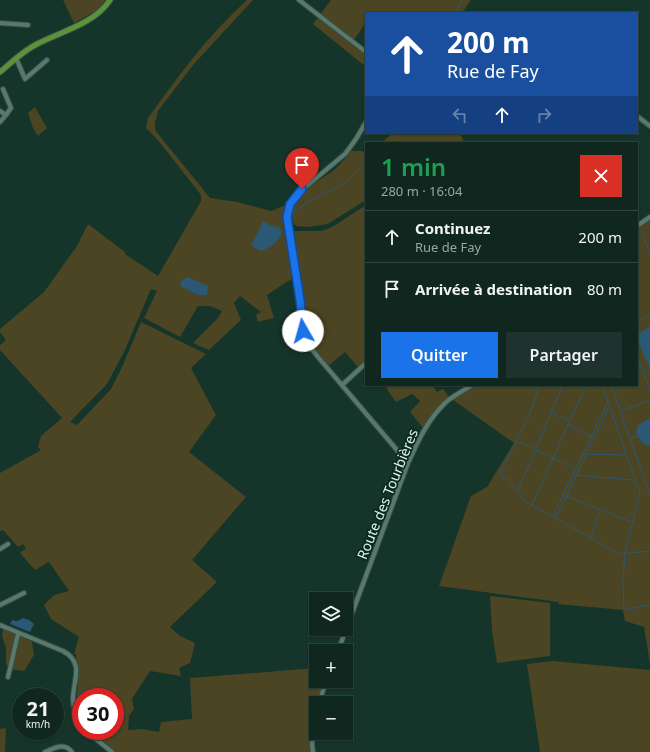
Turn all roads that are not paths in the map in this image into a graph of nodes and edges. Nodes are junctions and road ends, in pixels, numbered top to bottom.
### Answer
1 (110, 0) edge
2 (299, 0) edge
3 (0, 23) edge
4 (28, 25) dead end
5 (365, 51) edge
6 (16, 58) junction
7 (47, 60) dead end
8 (0, 72) edge
9 (3, 89) dead end
10 (0, 111) edge
11 (6, 115) junction
12 (638, 117) edge
13 (0, 122) edge
14 (365, 124) edge
15 (650, 126) edge
16 (650, 217) edge
17 (638, 225) edge
18 (365, 364) edge
19 (342, 385) junction
20 (470, 386) edge
21 (408, 463) junction
22 (8, 544) dead end
23 (0, 549) edge
24 (24, 592) dead end
25 (0, 605) edge
26 (0, 625) edge
27 (18, 634) junction
28 (341, 644) edge
29 (8, 677) dead end
30 (75, 688) edge
31 (97, 740) edge
32 (313, 740) edge
33 (110, 751) edge
34 (45, 752) edge
35 (72, 752) edge
36 (313, 752) edge

1 - 6 main road
2 - 5 street
3 - 4 street
6 - 7 street
6 - 8 main road
9 - 11 street
10 - 11 street
11 - 13 street
12 - 15 street
14 - 19 street
16 - 17 street
18 - 19 street
19 - 21 street
20 - 21 street, Route des Tourbières
21 - 28 street, Route des Tourbières
22 - 23 street
24 - 25 street
26 - 27 street
27 - 29 street
27 - 30 street
31 - 33 street
32 - 36 street
34 - 35 street

